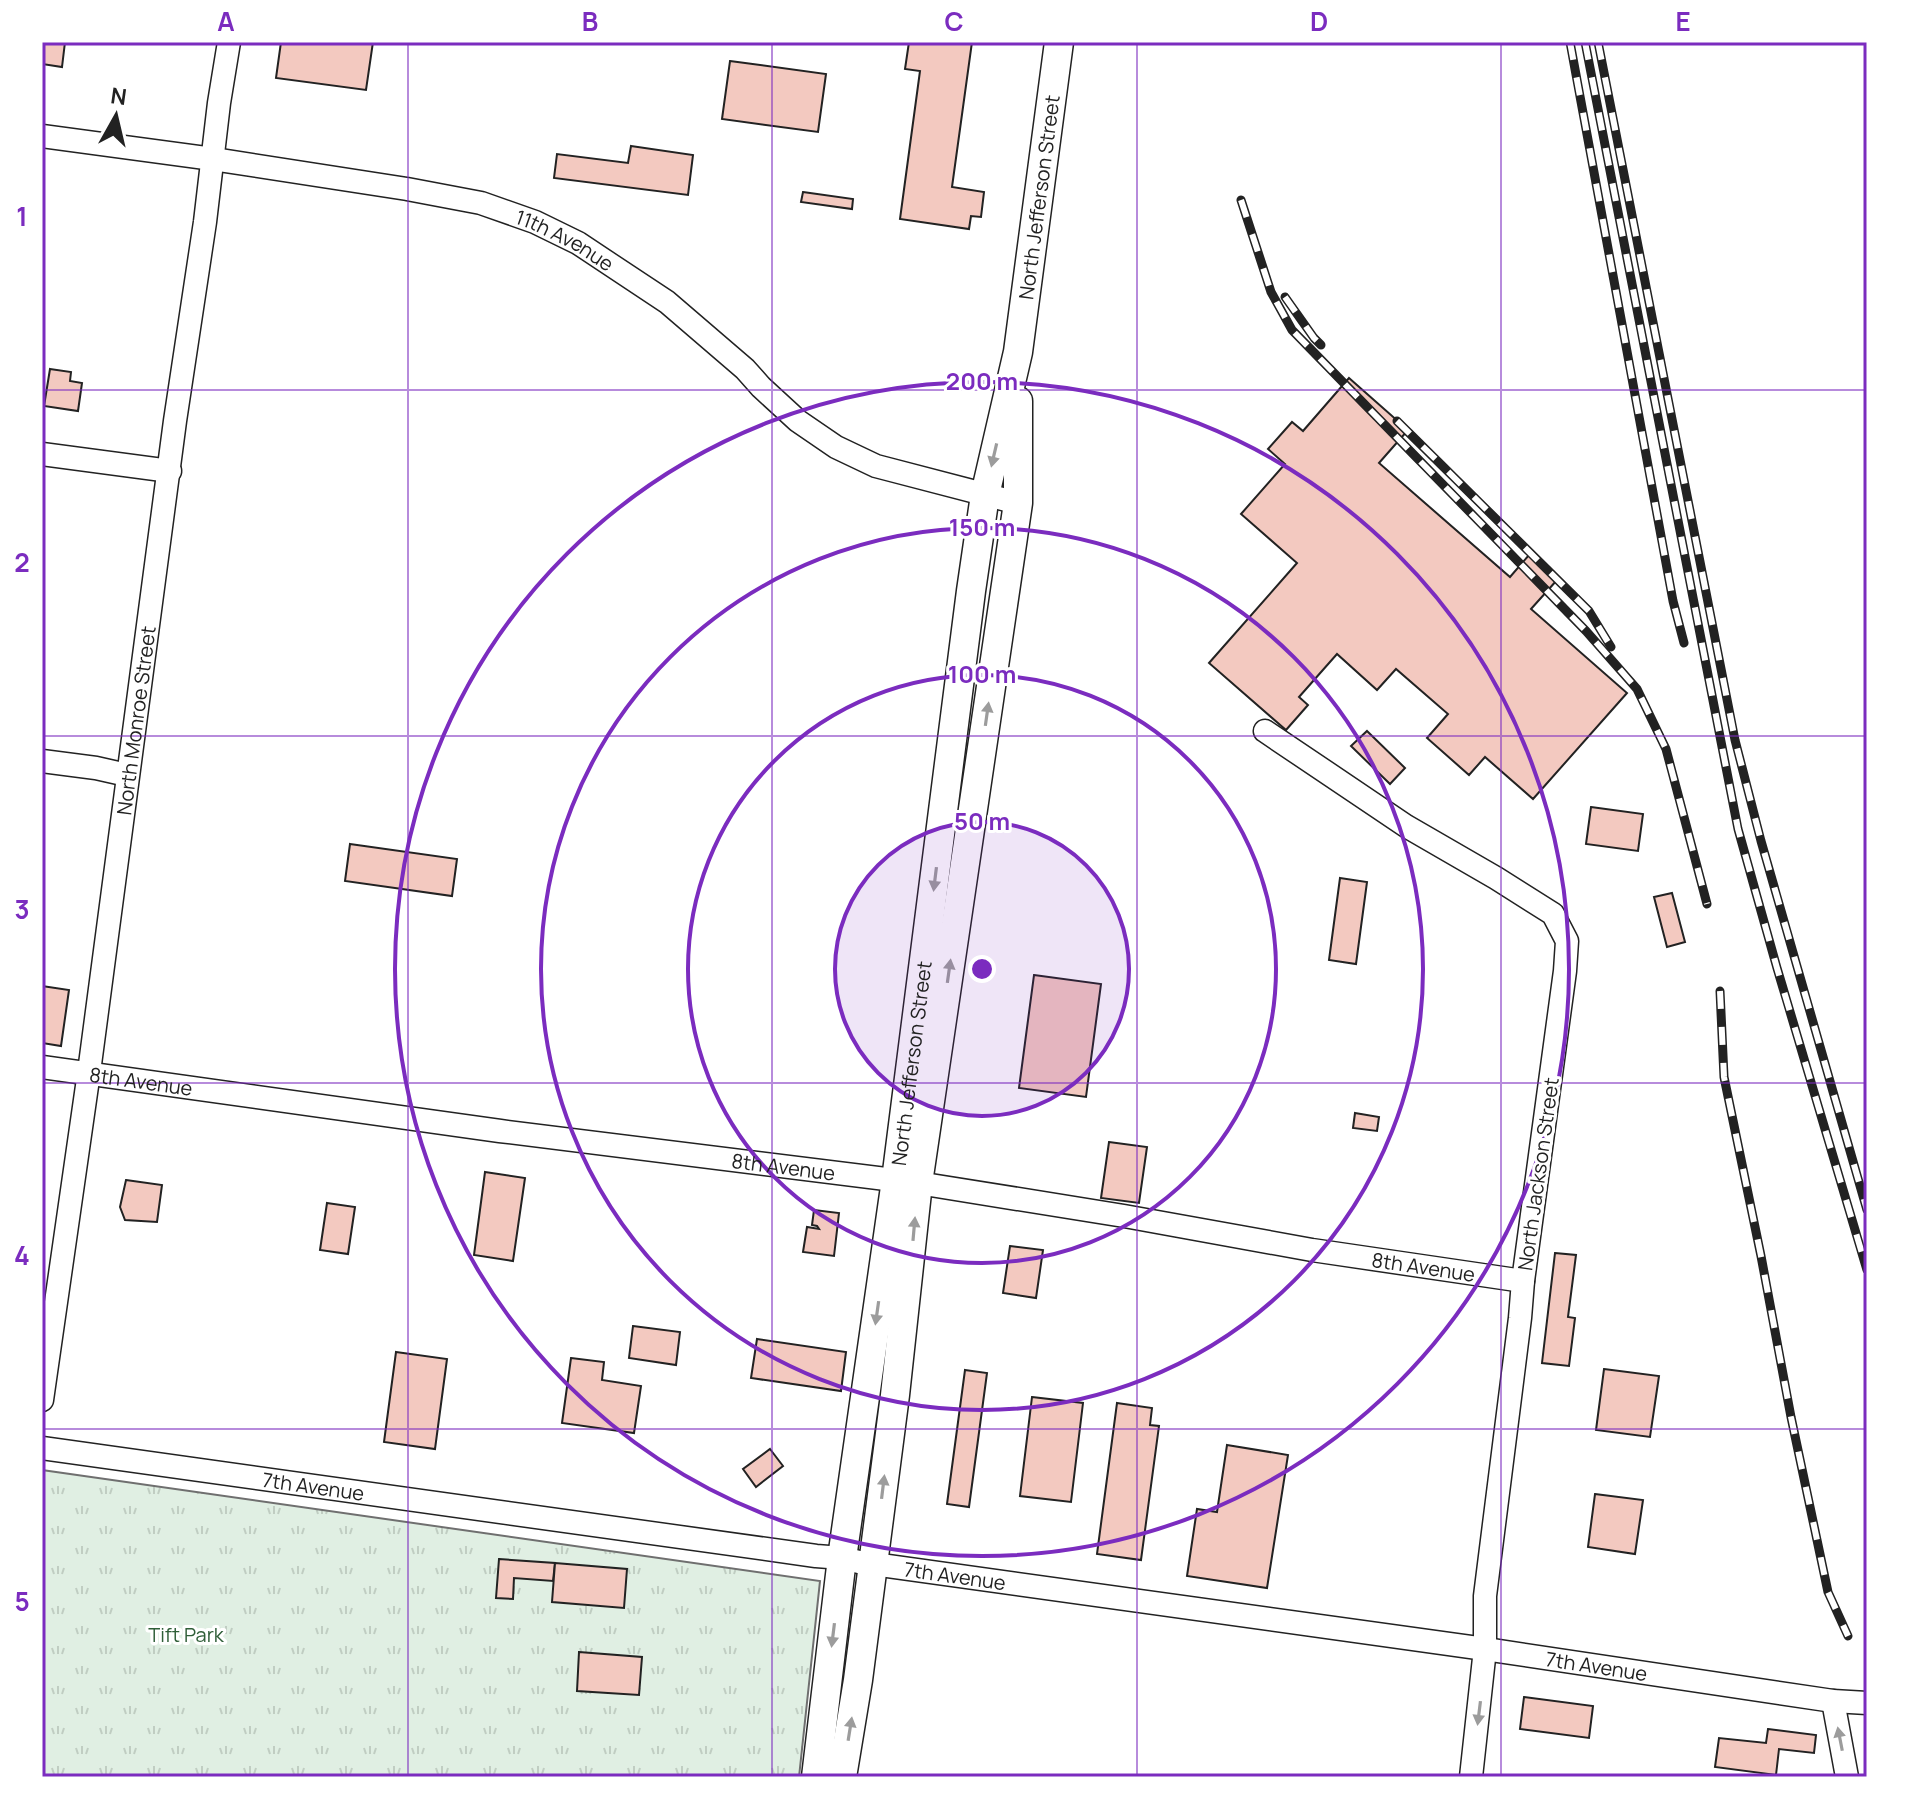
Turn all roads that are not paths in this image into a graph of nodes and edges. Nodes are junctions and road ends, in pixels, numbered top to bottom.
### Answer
1 (229, 42) edge
2 (1059, 42) edge
3 (42, 136) edge
4 (213, 159) junction
5 (1018, 352) junction
6 (42, 454) edge
7 (170, 471) junction
8 (985, 495) junction
9 (1018, 503) junction
10 (1265, 731) dead end
11 (42, 761) edge
12 (127, 775) junction
13 (42, 1067) edge
14 (89, 1072) junction
15 (907, 1182) junction
16 (1523, 1281) junction
17 (42, 1400) edge
18 (42, 1448) edge
19 (842, 1558) junction
20 (873, 1564) junction
21 (1485, 1649) junction
22 (1833, 1701) junction
23 (1867, 1703) edge
24 (816, 1777) edge
25 (842, 1777) edge
26 (1471, 1777) edge
27 (1847, 1777) edge

1 - 4 street, North Monroe Street
2 - 5 main road, North Jefferson Street
3 - 4 street, 11th Avenue
4 - 7 street, North Monroe Street
4 - 8 street, 11th Avenue
5 -> 8 main road, North Jefferson Street
5 - 9 main road, North Jefferson Street
6 - 7 street
7 - 12 street, North Monroe Street
8 - 9 street, 11th Avenue
8 -> 15 main road, North Jefferson Street
15 -> 9 main road, North Jefferson Street
10 - 16 street, North Jackson Street
11 - 12 street
12 - 14 street, North Monroe Street
13 - 14 street, 8th Avenue
14 - 15 street, 8th Avenue
14 - 17 street, North Monroe Street
15 - 16 street, 8th Avenue
15 -> 19 main road, North Jefferson Street
20 -> 15 main road, North Jefferson Street
16 - 21 street, North Jackson Street
18 - 19 street, 7th Avenue
19 - 20 street, 7th Avenue
19 -> 24 main road, North Jefferson Street
20 - 21 street, 7th Avenue
25 -> 20 main road, North Jefferson Street
21 - 22 street, 7th Avenue
21 -> 26 street, North Jackson Street
22 - 23 street, 7th Avenue
27 -> 22 street

